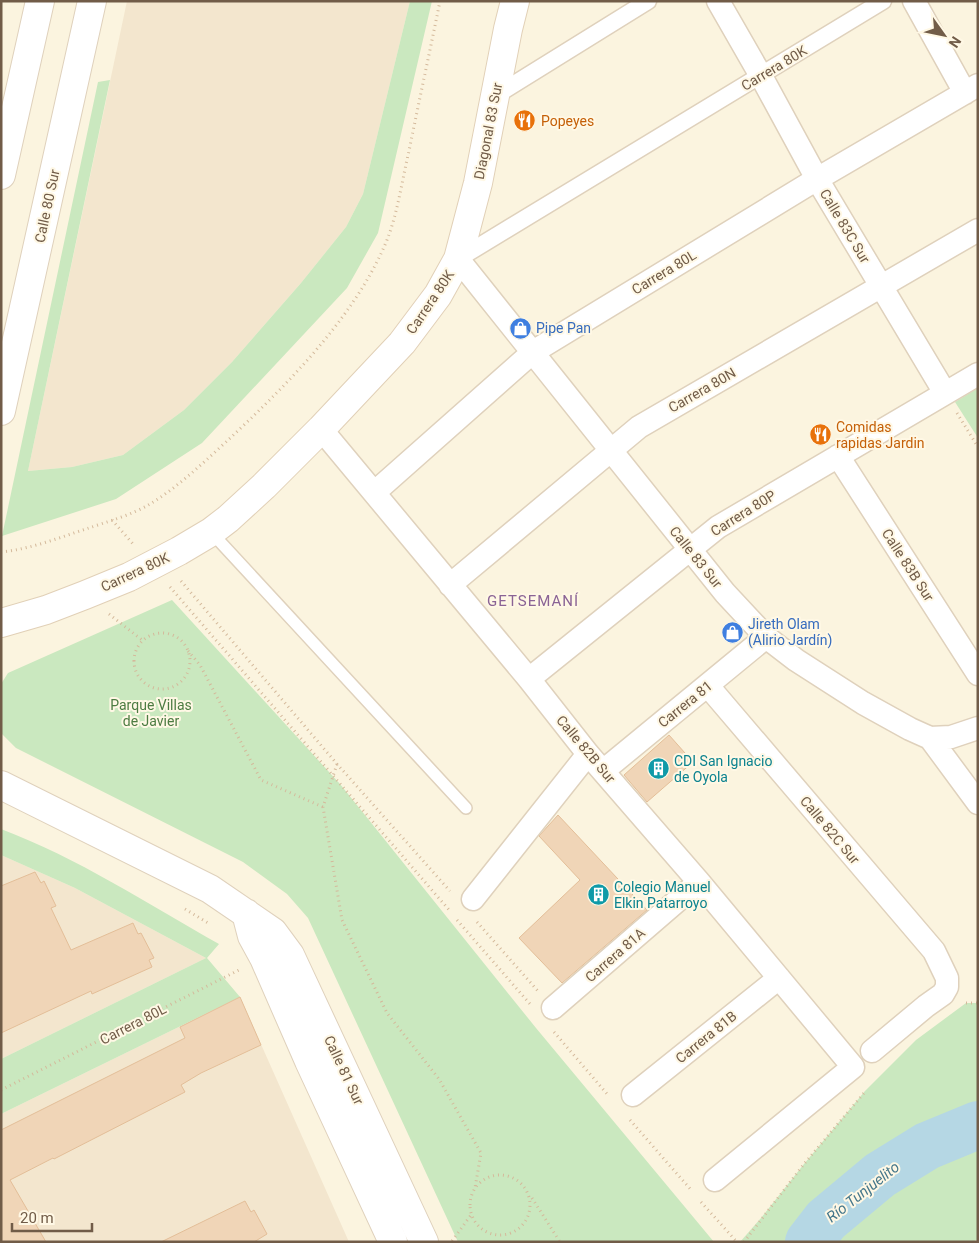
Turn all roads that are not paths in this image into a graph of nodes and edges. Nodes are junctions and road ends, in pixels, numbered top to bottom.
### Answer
1 (40, 1) edge
2 (92, 1) edge
3 (515, 1) edge
4 (648, 1) edge
5 (718, 1) edge
6 (883, 1) edge
7 (914, 1) edge
8 (761, 76) junction
9 (972, 89) edge
10 (495, 96) junction
11 (1, 175) edge
12 (817, 179) junction
13 (978, 230) edge
14 (458, 260) junction
15 (881, 286) junction
16 (533, 352) junction
17 (978, 374) edge
18 (945, 393) junction
19 (1, 412) edge
20 (322, 429) junction
21 (611, 451) junction
22 (838, 456) junction
23 (375, 492) junction
24 (211, 532) junction
25 (689, 549) junction
26 (450, 585) junction
27 (1, 622) edge
28 (766, 637) junction
29 (978, 674) edge
30 (529, 680) junction
31 (708, 686) junction
32 (978, 728) edge
33 (930, 738) junction
34 (588, 754) junction
35 (604, 771) junction
36 (1, 785) edge
37 (978, 803) edge
38 (466, 808) dead end
39 (699, 882) junction
40 (466, 903) road end
41 (246, 913) junction
42 (779, 978) junction
43 (551, 1017) road end
44 (872, 1051) dead end
45 (623, 1103) road end
46 (714, 1180) dead end
47 (393, 1242) edge
48 (424, 1242) edge

1 - 11 street
2 - 19 street, Calle 80 Sur
3 - 10 street, Diagonal 83 Sur
4 - 10 street
5 - 8 street, Calle 83C Sur
6 - 8 street, Carrera 80K
7 - 9 street
8 - 12 street, Calle 83C Sur
8 - 14 street, Carrera 80K
9 - 12 street, Carrera 80L
10 - 14 street, Diagonal 83 Sur
12 - 15 street, Calle 83C Sur
12 - 16 street, Carrera 80L
13 - 15 street, Carrera 80N
14 - 16 street, Calle 83 Sur
14 - 20 street, Carrera 80K
15 - 18 street, Calle 83C Sur
15 - 21 street, Carrera 80N
16 - 21 street, Calle 83 Sur
16 - 23 street, Carrera 80L
17 - 18 street, Carrera 80P
18 - 22 street, Carrera 80P
20 - 23 street, Calle 82B Sur
20 - 24 street, Carrera 80K
21 - 25 street, Calle 83 Sur
21 - 26 street, Carrera 80N
22 - 25 street, Carrera 80P
22 - 29 street, Calle 83B Sur
23 - 26 street, Calle 82B Sur
24 - 27 street, Carrera 80K
24 - 38 lane
25 - 28 street, Calle 83 Sur
25 - 30 street, Carrera 80P
26 - 30 street, Calle 82B Sur
28 - 31 street, Carrera 81
28 - 33 street, Calle 83 Sur
30 - 34 street, Calle 82B Sur
31 - 35 street, Carrera 81
31 - 44 street, Calle 82C Sur
32 - 33 street
33 - 37 street, Calle 83 Sur
34 - 35 street, Calle 82B Sur
34 - 40 street
35 - 39 street, Calle 82B Sur
36 - 41 street, Calle 81 Sur
39 - 42 street, Calle 82B Sur
39 - 43 street, Carrera 81A
41 - 47 street, Calle 81 Sur
41 - 48 street, Calle 81 Sur
42 - 45 street, Carrera 81B
42 - 46 street, Calle 82B Sur

